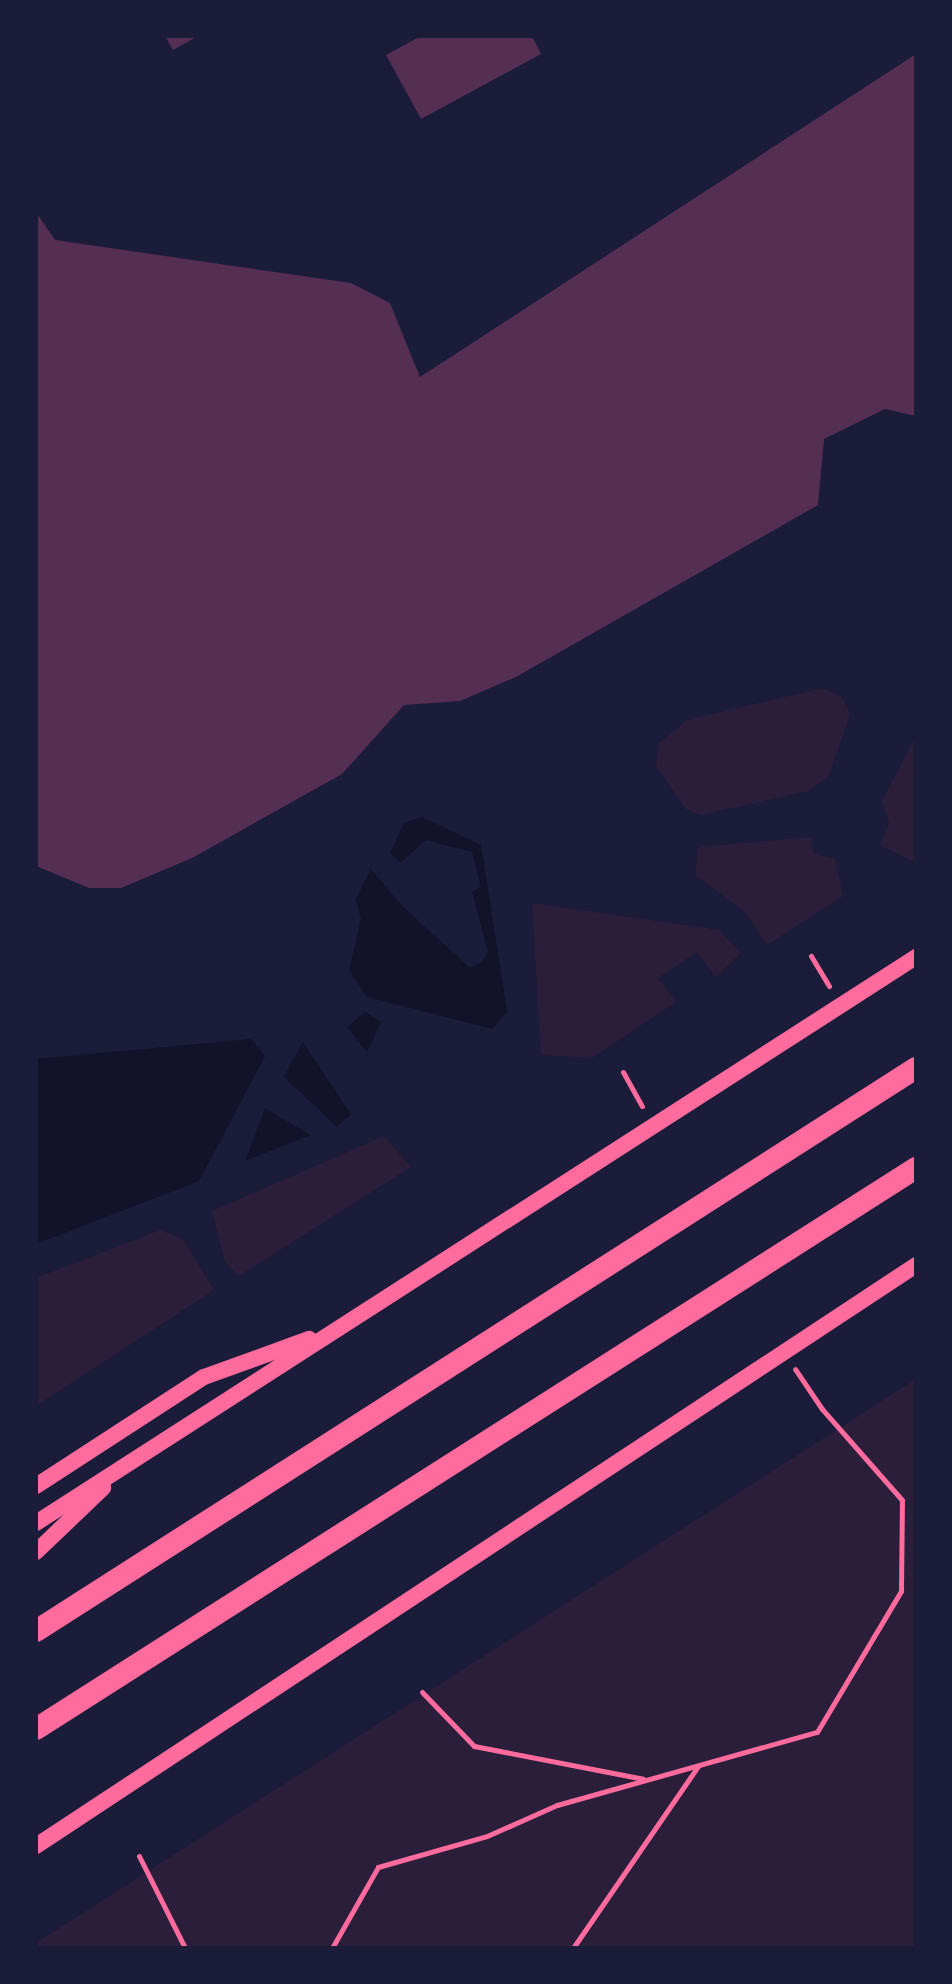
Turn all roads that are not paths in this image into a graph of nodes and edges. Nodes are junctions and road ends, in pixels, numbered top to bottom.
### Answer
1 (916, 957) edge
2 (916, 1068) edge
3 (916, 1168) edge
4 (916, 1265) edge
5 (337, 1329) junction
6 (133, 1459) junction
7 (36, 1486) edge
8 (36, 1523) edge
9 (36, 1552) edge
10 (36, 1631) edge
11 (36, 1729) edge
12 (36, 1846) edge

1 - 5 main road
2 - 10 highway
3 - 11 highway
4 - 12 main road
5 - 6 main road
5 - 7 main road
6 - 8 main road
6 - 9 main road

